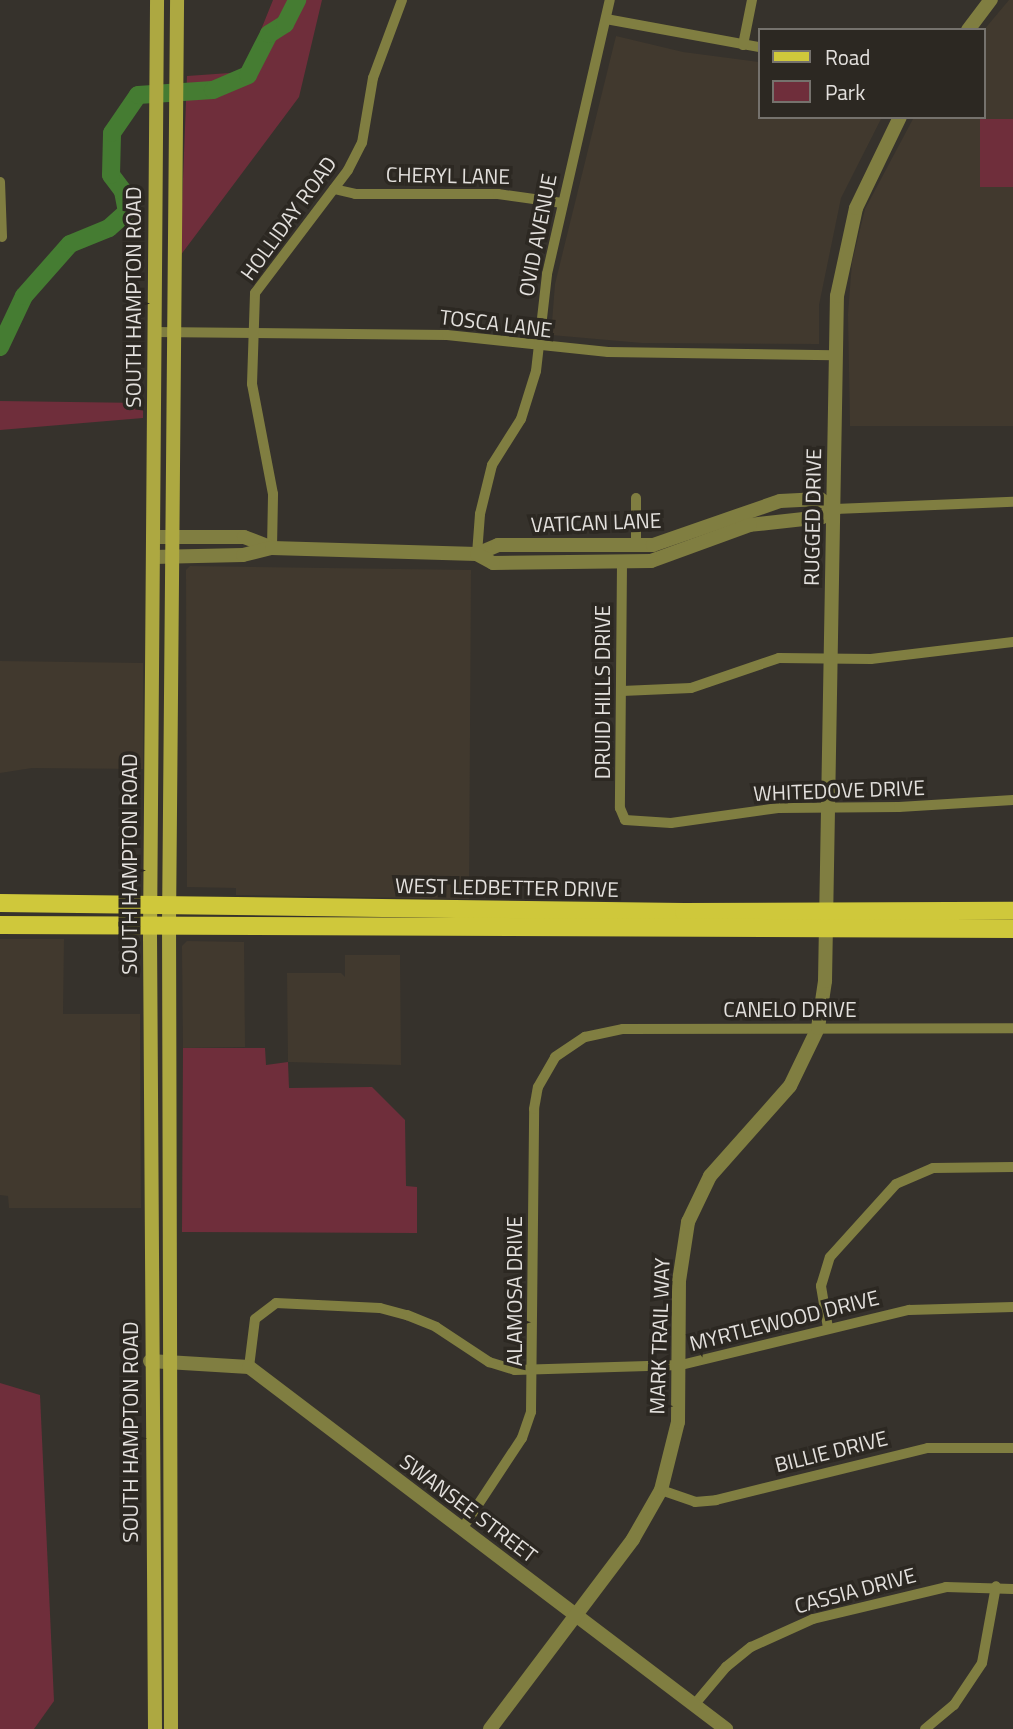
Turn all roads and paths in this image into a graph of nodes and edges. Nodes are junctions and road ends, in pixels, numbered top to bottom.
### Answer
1 (157, 0) edge
2 (177, 0) edge
3 (402, 0) edge
4 (610, 0) edge
5 (752, 0) edge
6 (991, 0) edge
7 (606, 19) junction
8 (970, 28) edge
9 (743, 46) junction
10 (758, 47) edge
11 (899, 119) edge
12 (0, 182) edge
13 (334, 189) junction
14 (562, 203) junction
15 (2, 236) dead end
16 (154, 332) junction
17 (250, 332) junction
18 (174, 333) junction
19 (538, 347) junction
20 (834, 355) junction
21 (636, 498) dead end
22 (1013, 502) edge
23 (835, 509) junction
24 (153, 537) junction
25 (172, 537) junction
26 (636, 545) junction
27 (272, 548) junction
28 (477, 554) junction
29 (153, 557) junction
30 (172, 557) junction
31 (622, 564) junction
32 (152, 633) junction
33 (172, 634) junction
34 (1013, 642) edge
35 (830, 658) junction
36 (622, 691) junction
37 (1013, 800) edge
38 (825, 809) junction
39 (625, 820) joint
40 (0, 903) edge
41 (150, 904) junction
42 (170, 904) junction
43 (331, 906) junction
44 (825, 910) junction
45 (1013, 911) edge
46 (150, 924) junction
47 (0, 925) edge
48 (169, 925) junction
49 (328, 927) junction
50 (1013, 929) edge
51 (825, 931) junction
52 (818, 1028) junction
53 (1013, 1028) edge
54 (570, 1045) joint
55 (1013, 1167) edge
56 (152, 1213) junction
57 (171, 1216) junction
58 (1013, 1307) edge
59 (828, 1328) junction
60 (150, 1362) junction
61 (170, 1362) junction
62 (681, 1365) junction
63 (250, 1367) junction
64 (534, 1370) junction
65 (1013, 1448) edge
66 (662, 1490) junction
67 (152, 1502) junction
68 (171, 1502) junction
69 (462, 1530) junction
70 (996, 1586) junction
71 (1013, 1589) edge
72 (575, 1615) junction
73 (694, 1705) junction
74 (155, 1729) edge
75 (172, 1729) edge
76 (490, 1729) edge
77 (726, 1729) edge
78 (925, 1729) edge

1 - 16 main road, SOUTH HAMPTON ROAD
2 - 18 main road, SOUTH HAMPTON ROAD
3 - 13 street, HOLLIDAY ROAD
4 - 7 street, OVID AVENUE
5 - 9 street
6 - 8 street
7 - 9 street
7 - 14 street, OVID AVENUE
9 - 10 street
11 - 20 street, RUGGED DRIVE
12 - 15 street
13 - 14 street, CHERYL LANE
13 - 17 street, HOLLIDAY ROAD
14 - 19 street, OVID AVENUE
16 - 18 street, TOSCA LANE
16 - 24 main road, SOUTH HAMPTON ROAD
17 - 18 street, TOSCA LANE
17 - 19 street, TOSCA LANE
17 - 27 street, HOLLIDAY ROAD
18 - 25 main road, SOUTH HAMPTON ROAD
19 - 20 street, TOSCA LANE
19 - 28 street, OVID AVENUE
20 - 23 street, RUGGED DRIVE
21 - 26 street
22 - 23 street, VATICAN LANE
23 - 26 street, VATICAN LANE
23 - 31 street, VATICAN LANE
23 - 35 street, RUGGED DRIVE
24 - 25 street, VATICAN LANE
24 - 29 main road, SOUTH HAMPTON ROAD
25 - 27 street, VATICAN LANE
25 - 30 main road, SOUTH HAMPTON ROAD
26 - 28 street, VATICAN LANE
26 - 31 street
27 - 28 street, VATICAN LANE
27 - 30 street, VATICAN LANE
28 - 31 street, VATICAN LANE
29 - 30 street, VATICAN LANE
29 - 32 main road, SOUTH HAMPTON ROAD
30 - 33 main road, SOUTH HAMPTON ROAD
31 - 36 street, DRUID HILLS DRIVE
32 - 33 main road
32 - 41 main road, SOUTH HAMPTON ROAD
33 - 42 main road, SOUTH HAMPTON ROAD
34 - 35 street
35 - 36 street
35 - 38 street, RUGGED DRIVE
36 - 39 street, DRUID HILLS DRIVE
37 - 38 street, WHITEDOVE DRIVE
38 - 39 street, WHITEDOVE DRIVE
38 - 44 street, RUGGED DRIVE
40 - 41 main road, WEST LEDBETTER DRIVE
41 - 42 main road, WEST LEDBETTER DRIVE
41 - 46 main road, SOUTH HAMPTON ROAD
42 - 43 main road, WEST LEDBETTER DRIVE
42 - 48 main road, SOUTH HAMPTON ROAD
43 - 44 main road, WEST LEDBETTER DRIVE
43 - 49 main road
44 - 45 main road, WEST LEDBETTER DRIVE
44 - 51 street, RUGGED DRIVE
46 - 47 main road, WEST LEDBETTER DRIVE
46 - 48 main road, WEST LEDBETTER DRIVE
46 - 56 main road, SOUTH HAMPTON ROAD
48 - 49 main road, WEST LEDBETTER DRIVE
48 - 57 main road, SOUTH HAMPTON ROAD
49 - 51 main road, WEST LEDBETTER DRIVE
50 - 51 main road, WEST LEDBETTER DRIVE
51 - 52 street, MARK TRAIL WAY
52 - 53 street, CANELO DRIVE
52 - 54 street, CANELO DRIVE
52 - 62 street, MARK TRAIL WAY
54 - 64 street, ALAMOSA DRIVE
55 - 59 street
56 - 57 main road
56 - 60 main road, SOUTH HAMPTON ROAD
57 - 61 main road, SOUTH HAMPTON ROAD
58 - 59 street, MYRTLEWOOD DRIVE
59 - 62 street, MYRTLEWOOD DRIVE
60 - 61 street
60 - 67 main road, SOUTH HAMPTON ROAD
61 - 63 street
61 - 68 main road, SOUTH HAMPTON ROAD
62 - 64 street, MYRTLEWOOD DRIVE
62 - 66 street, MARK TRAIL WAY
63 - 64 street, MYRTLEWOOD DRIVE
63 - 69 street, SWANSEE STREET
64 - 69 street, ALAMOSA DRIVE
65 - 66 street, BILLIE DRIVE
66 - 72 street, MARK TRAIL WAY
67 - 68 main road
67 - 74 main road, SOUTH HAMPTON ROAD
68 - 75 main road, SOUTH HAMPTON ROAD
69 - 72 street, SWANSEE STREET
70 - 71 street, CASSIA DRIVE
70 - 73 street, CASSIA DRIVE
70 - 78 street
72 - 73 street, SWANSEE STREET
72 - 76 street, MARK TRAIL WAY
73 - 77 street, SWANSEE STREET

